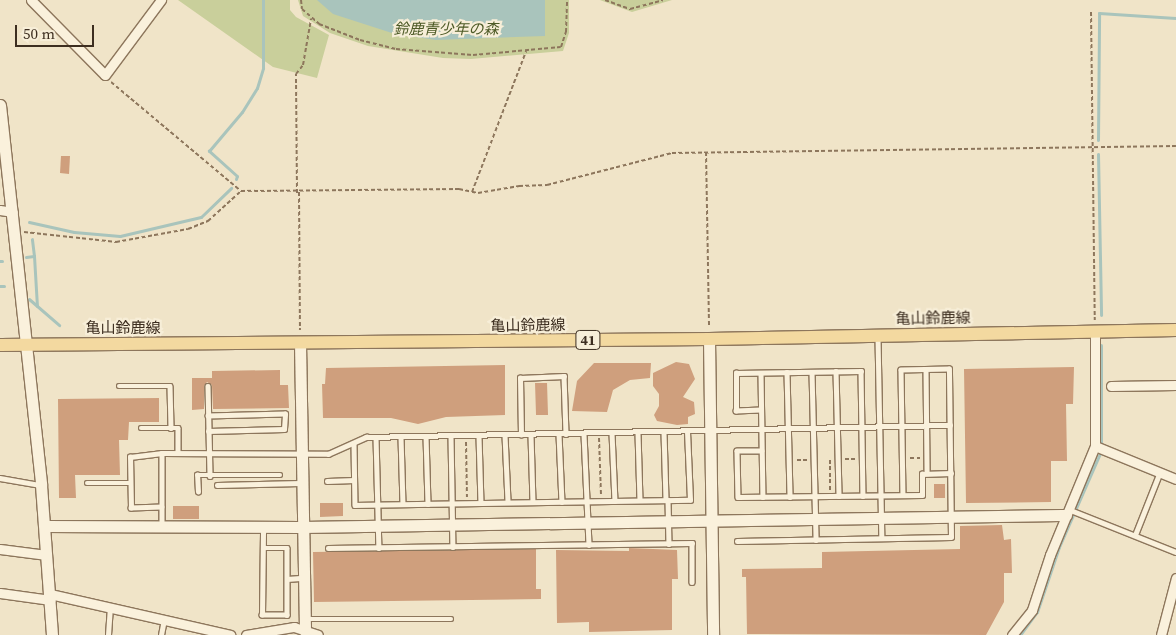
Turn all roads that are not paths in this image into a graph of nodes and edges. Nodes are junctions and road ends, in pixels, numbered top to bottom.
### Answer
1 (31, 0) edge
2 (161, 0) edge
3 (0, 105) edge
4 (0, 210) edge
5 (13, 212) junction
6 (1176, 330) edge
7 (1095, 331) junction
8 (878, 336) junction
9 (709, 339) junction
10 (300, 343) junction
11 (25, 344) junction
12 (0, 345) edge
13 (926, 370) junction
14 (787, 372) junction
15 (812, 372) junction
16 (836, 372) junction
17 (761, 373) junction
18 (1176, 385) edge
19 (119, 386) dead end
20 (208, 386) dead end
21 (1111, 386) dead end
22 (761, 410) junction
23 (208, 416) junction
24 (926, 425) junction
25 (950, 425) junction
26 (862, 426) junction
27 (880, 426) junction
28 (902, 426) junction
29 (789, 427) junction
30 (813, 427) junction
31 (838, 427) junction
32 (141, 428) dead end
33 (171, 428) junction
34 (762, 428) junction
35 (708, 429) junction
36 (208, 431) junction
37 (664, 432) junction
38 (687, 432) junction
39 (612, 433) junction
40 (638, 433) junction
41 (531, 434) junction
42 (559, 434) junction
43 (566, 434) junction
44 (584, 434) junction
45 (505, 435) junction
46 (521, 435) junction
47 (426, 436) junction
48 (450, 436) junction
49 (480, 436) junction
50 (376, 437) junction
51 (401, 437) junction
52 (354, 443) junction
53 (1095, 446) junction
54 (762, 451) junction
55 (300, 452) junction
56 (162, 453) junction
57 (178, 453) junction
58 (209, 453) junction
59 (1160, 472) junction
60 (927, 473) junction
61 (951, 473) junction
62 (280, 474) dead end
63 (210, 476) junction
64 (0, 478) edge
65 (1176, 479) edge
66 (354, 480) junction
67 (327, 481) dead end
68 (88, 483) dead end
69 (130, 483) junction
70 (300, 483) junction
71 (40, 485) junction
72 (217, 485) dead end
73 (198, 492) dead end
74 (881, 495) junction
75 (903, 495) junction
76 (790, 496) junction
77 (814, 496) junction
78 (839, 496) junction
79 (863, 496) junction
80 (763, 497) junction
81 (640, 500) junction
82 (667, 500) junction
83 (587, 501) junction
84 (616, 501) junction
85 (508, 502) junction
86 (533, 502) junction
87 (562, 502) junction
88 (452, 503) junction
89 (481, 503) junction
90 (403, 504) junction
91 (428, 504) junction
92 (378, 505) junction
93 (162, 507) junction
94 (1070, 512) junction
95 (951, 517) junction
96 (815, 518) junction
97 (881, 518) junction
98 (669, 521) junction
99 (711, 521) junction
100 (588, 522) junction
101 (261, 524) junction
102 (453, 524) junction
103 (45, 526) junction
104 (162, 526) junction
105 (379, 526) junction
106 (302, 527) junction
107 (1135, 535) junction
108 (882, 538) junction
109 (816, 540) junction
110 (737, 541) dead end
111 (669, 544) junction
112 (589, 545) junction
113 (453, 547) junction
114 (263, 548) junction
115 (328, 548) dead end
116 (379, 548) junction
117 (0, 549) edge
118 (1176, 552) edge
119 (47, 555) junction
120 (287, 578) junction
121 (304, 578) junction
122 (1176, 578) edge
123 (692, 582) dead end
124 (0, 593) edge
125 (51, 597) junction
126 (110, 607) junction
127 (164, 619) junction
128 (451, 619) dead end
129 (305, 625) junction
130 (54, 635) edge
131 (108, 635) edge
132 (162, 635) edge
133 (230, 635) edge
134 (246, 635) edge
135 (318, 635) edge
136 (713, 635) edge
137 (1012, 635) edge
138 (1161, 635) edge

1 - 2 street
3 - 5 street
4 - 5 street
5 - 11 street
6 - 7 main road, 亀山鈴鹿線 / 41
7 - 8 main road, 亀山鈴鹿線 / 41
7 - 53 street
8 - 9 main road, 亀山鈴鹿線 / 41
8 - 27 lane
9 - 10 main road, 亀山鈴鹿線 / 41
9 - 35 street
10 - 11 main road, 亀山鈴鹿線 / 41
10 - 55 street
11 - 12 main road, 亀山鈴鹿線 / 41
11 - 71 street
13 - 24 lane
13 - 25 lane
13 - 28 lane
14 - 15 lane
14 - 17 lane
14 - 29 lane
15 - 16 lane
15 - 30 lane
16 - 26 lane
16 - 31 lane
17 - 22 lane
17 - 22 lane
18 - 21 street
19 - 33 lane
20 - 23 lane
22 - 34 lane
23 - 36 lane
23 - 36 lane
24 - 25 lane
24 - 28 lane
24 - 60 lane
25 - 61 lane
26 - 27 lane
26 - 31 lane
26 - 79 lane
27 - 28 lane
27 - 74 lane
28 - 75 lane
29 - 30 lane
29 - 34 lane
29 - 76 lane
30 - 31 lane
30 - 77 lane
31 - 78 lane
32 - 33 lane
33 - 57 lane
34 - 35 lane
34 - 54 lane
35 - 38 lane
35 - 99 street
36 - 58 lane
37 - 38 lane
37 - 40 lane
37 - 82 lane
38 - 82 lane
39 - 40 lane
39 - 44 lane
39 - 84 lane
40 - 81 lane
41 - 42 lane
41 - 46 lane
41 - 86 lane
42 - 43 lane
42 - 87 lane
43 - 44 lane
43 - 46 lane
44 - 83 lane
45 - 46 lane
45 - 49 lane
45 - 85 lane
47 - 48 lane
47 - 51 lane
47 - 91 lane
48 - 49 lane
48 - 88 lane
49 - 89 lane
50 - 51 lane
50 - 52 lane
50 - 92 lane
51 - 90 lane
52 - 55 lane
52 - 66 lane
53 - 59 street
53 - 94 street
54 - 80 lane
54 - 80 lane
55 - 58 lane
55 - 70 street
56 - 57 lane
56 - 69 lane
56 - 93 lane
57 - 58 lane
58 - 63 lane
59 - 65 street
59 - 107 lane
60 - 61 lane
60 - 75 lane
61 - 95 lane
62 - 63 lane
63 - 73 lane
64 - 71 lane
66 - 67 lane
66 - 92 lane
68 - 69 lane
69 - 93 lane
70 - 72 lane
70 - 106 street
71 - 103 street
74 - 75 lane
74 - 79 lane
74 - 97 lane
76 - 77 lane
76 - 80 lane
77 - 78 lane
77 - 96 lane
78 - 79 lane
81 - 82 lane
81 - 84 lane
82 - 98 lane
83 - 84 lane
83 - 87 lane
83 - 100 lane
85 - 86 lane
85 - 89 lane
86 - 87 lane
88 - 89 lane
88 - 91 lane
88 - 102 lane
90 - 91 lane
90 - 92 lane
92 - 105 lane
93 - 104 lane
94 - 95 street
94 - 107 lane
94 - 137 street
95 - 97 street
95 - 108 lane
96 - 97 street
96 - 99 street
96 - 109 lane
97 - 108 lane
98 - 99 street
98 - 100 street
98 - 111 lane
99 - 136 street
100 - 102 street
100 - 112 lane
101 - 104 street
101 - 106 street
101 - 114 lane
102 - 105 street
102 - 113 lane
103 - 104 street
103 - 119 street
105 - 106 street
105 - 116 lane
106 - 121 street
107 - 118 lane
108 - 109 lane
109 - 110 lane
111 - 112 lane
111 - 123 lane
112 - 113 lane
113 - 116 lane
114 - 120 lane
114 - 120 lane
115 - 116 lane
117 - 119 street
119 - 125 street
120 - 121 lane
121 - 129 street
122 - 138 street
124 - 125 street
125 - 126 street
125 - 130 street
126 - 127 street
126 - 131 lane
127 - 132 lane
127 - 133 street
128 - 129 lane
129 - 134 street
129 - 135 street

